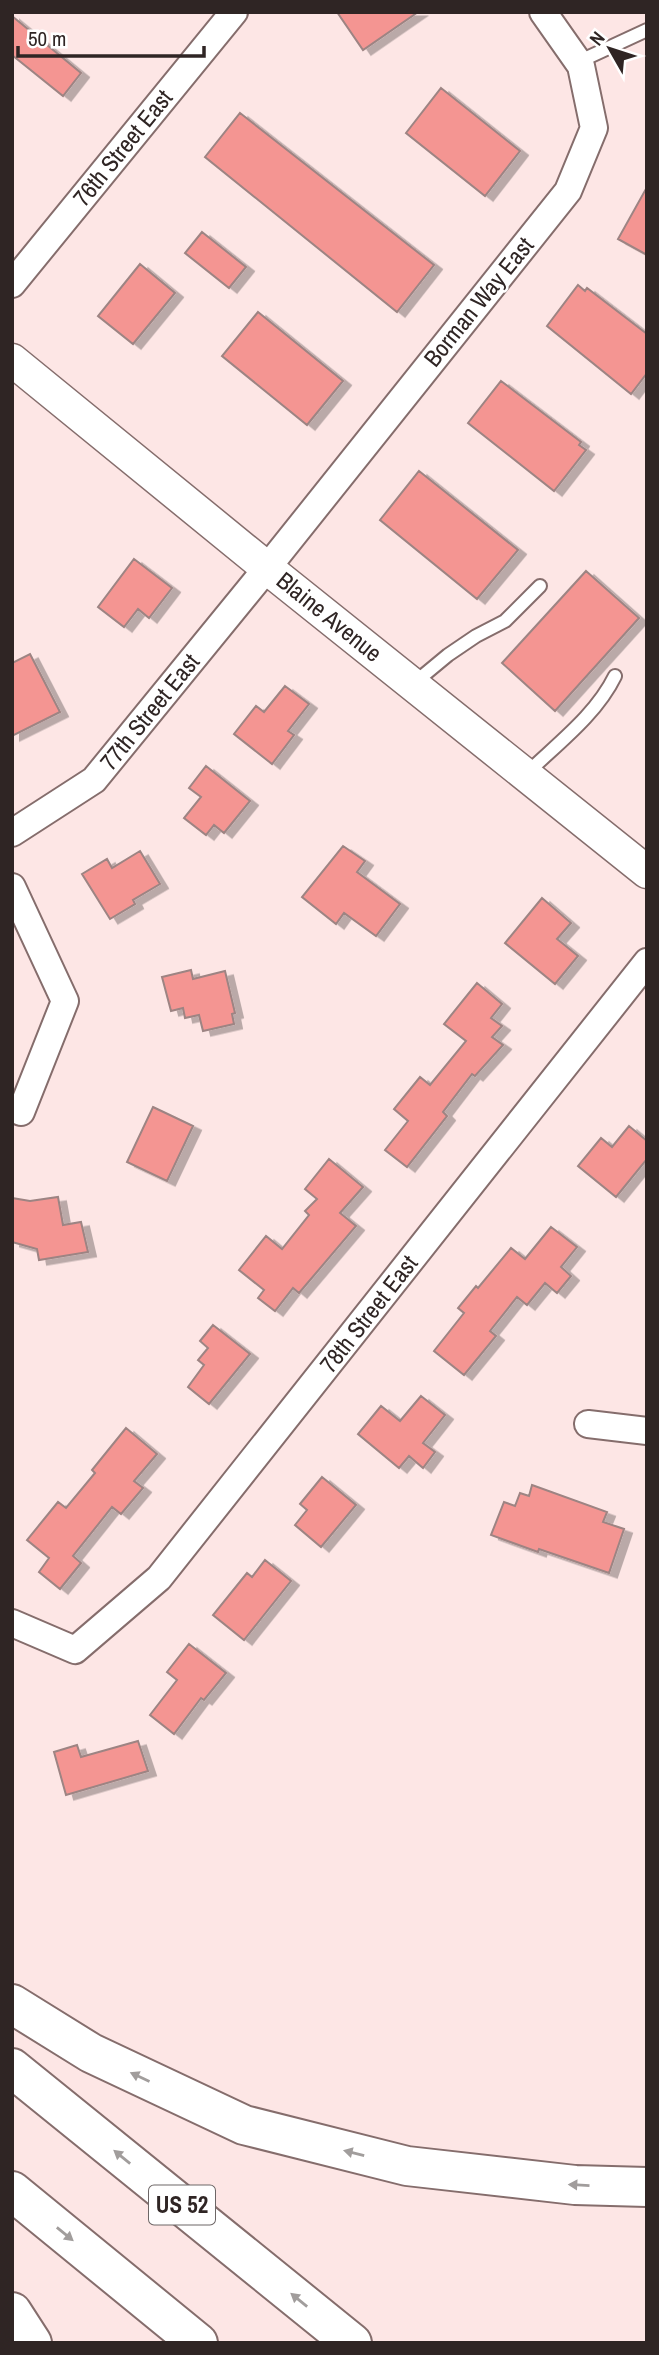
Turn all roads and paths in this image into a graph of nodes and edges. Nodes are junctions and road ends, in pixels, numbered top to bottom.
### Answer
1 (234, 12) edge
2 (543, 12) edge
3 (647, 30) edge
4 (578, 62) junction
5 (12, 284) edge
6 (12, 360) edge
7 (267, 568) junction
8 (540, 586) dead end
9 (615, 677) dead end
10 (413, 684) junction
11 (526, 775) junction
12 (12, 833) edge
13 (647, 872) edge
14 (12, 887) edge
15 (647, 962) edge
16 (21, 1112) dead end
17 (588, 1424) dead end
18 (647, 1431) edge
19 (12, 1623) edge
20 (12, 2004) edge
21 (12, 2068) edge
22 (647, 2187) edge
23 (12, 2191) edge
24 (12, 2312) edge
25 (32, 2343) edge
26 (198, 2343) edge
27 (352, 2343) edge

1 - 5 street, 76th Street East
2 - 4 street, Borman Way East
3 - 4 lane
4 - 7 street, Borman Way East
6 - 7 street, Blaine Avenue
7 - 10 street, Blaine Avenue
7 - 12 street, 77th Street East
8 - 10 lane
9 - 11 lane
10 - 11 street, Blaine Avenue
11 - 13 street, Blaine Avenue
14 - 16 street
15 - 19 street, 78th Street East
17 - 18 street
22 -> 20 highway
27 -> 21 highway, US 52
23 -> 26 highway
24 - 25 highway

